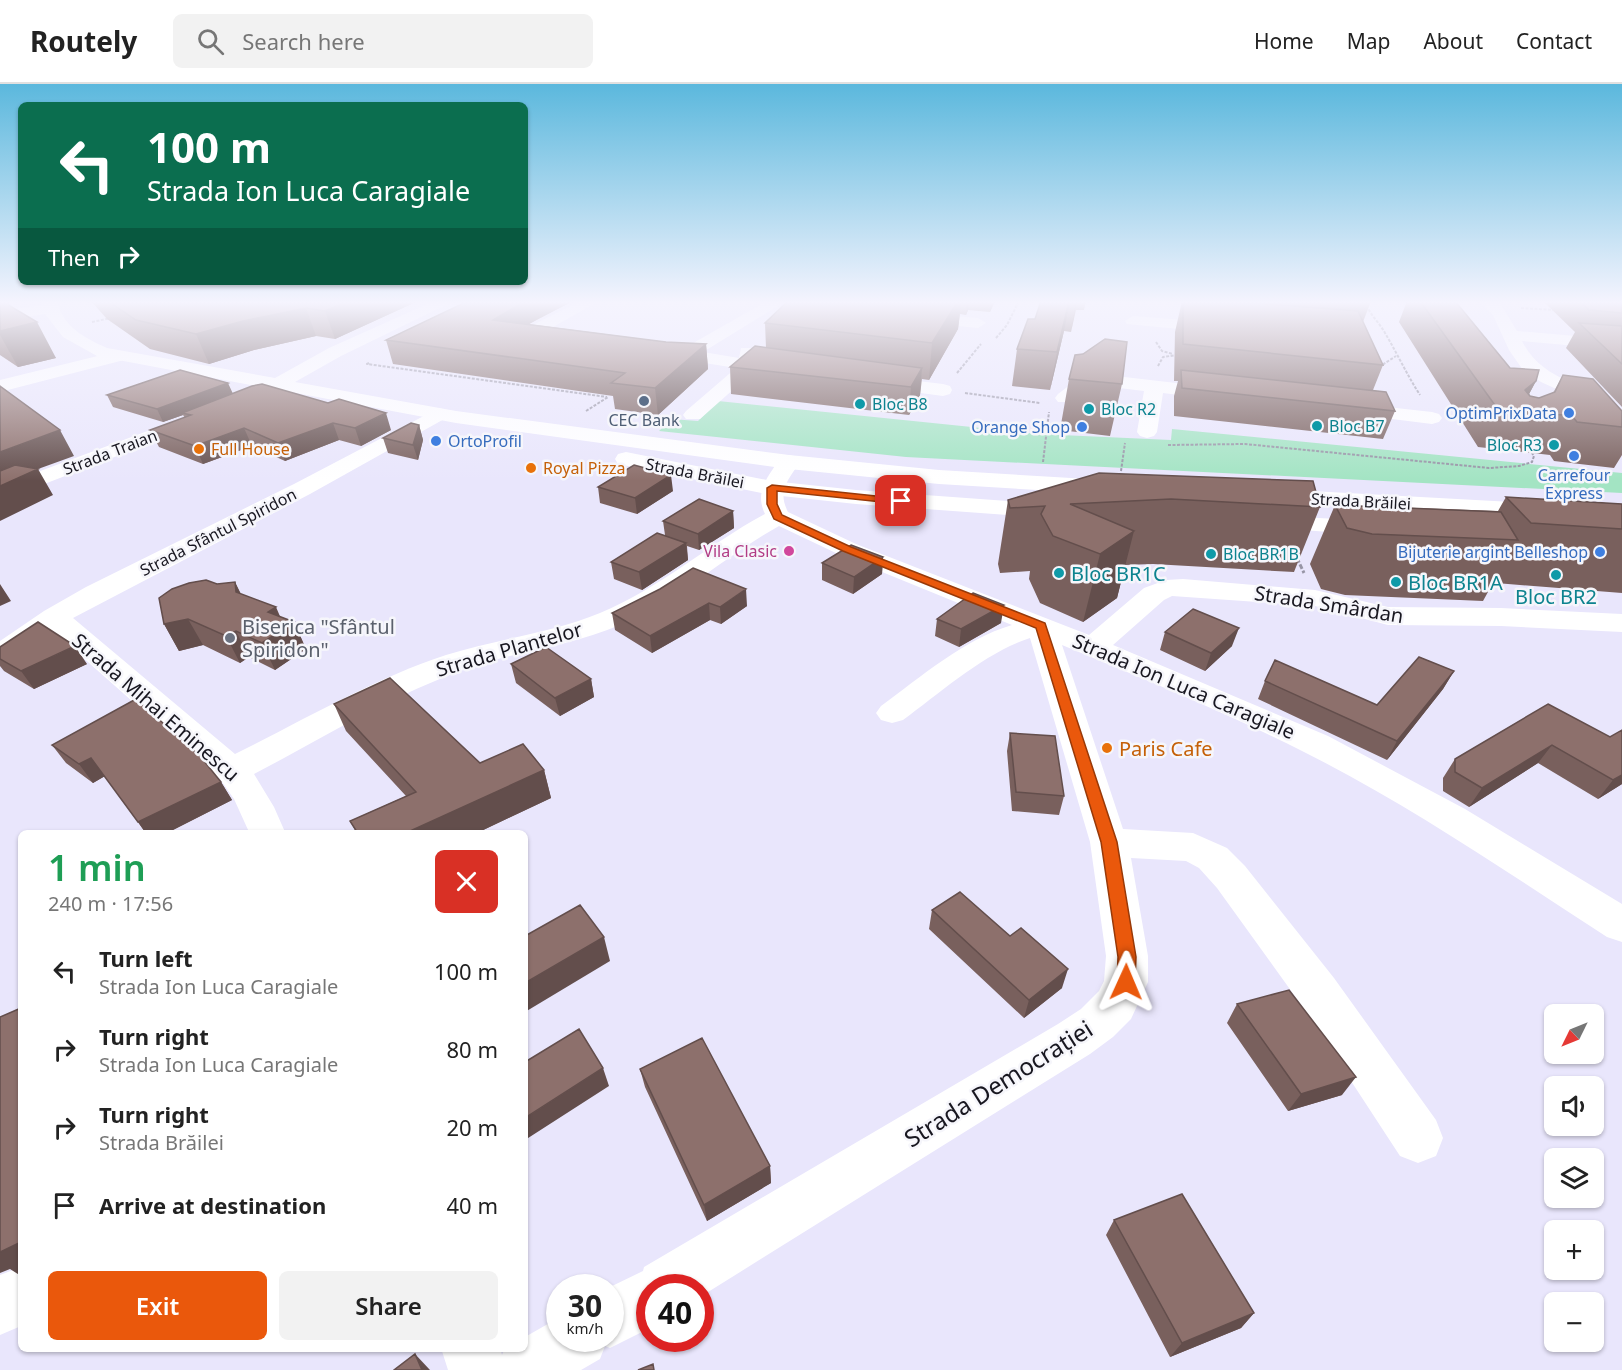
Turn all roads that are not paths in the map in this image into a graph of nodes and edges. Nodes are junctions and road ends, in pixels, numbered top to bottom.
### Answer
1 (98, 361) edge
2 (146, 361) edge
3 (303, 361) edge
4 (319, 361) edge
5 (710, 361) edge
6 (748, 361) edge
7 (1526, 361) edge
8 (1109, 363) edge
9 (749, 366) junction
10 (795, 371) edge
11 (1538, 374) junction
12 (226, 375) junction
13 (863, 380) edge
14 (1096, 380) junction
15 (277, 385) junction
16 (0, 386) edge
17 (1154, 387) junction
18 (943, 390) road end
19 (1236, 396) edge
20 (250, 398) edge
21 (1065, 398) dead end
22 (1328, 406) edge
23 (1568, 407) edge
24 (219, 411) edge
25 (693, 415) dead end
26 (447, 416) junction
27 (1432, 418) road end
28 (1619, 418) edge
29 (1518, 428) edge
30 (1153, 438) road end
31 (1125, 488) edge
32 (780, 489) junction
33 (0, 494) edge
34 (1251, 495) edge
35 (1079, 512) edge
36 (1622, 515) edge
37 (1244, 521) edge
38 (1398, 529) edge
39 (54, 617) junction
40 (1622, 623) edge
41 (1041, 626) junction
42 (1093, 647) junction
43 (0, 654) edge
44 (892, 713) dead end
45 (232, 770) junction
46 (266, 830) edge
47 (1109, 842) junction
48 (1622, 926) edge
49 (1418, 1138) dead end
50 (685, 1274) edge
51 (18, 1297) edge
52 (0, 1306) edge
53 (471, 1352) edge
54 (556, 1352) edge
55 (478, 1370) edge
56 (526, 1370) edge

1 - 16 street
2 - 12 street, Strada Brăilei
3 - 12 street
4 - 15 street
5 - 9 street
6 - 9 street
7 - 11 street
8 - 14 street
9 - 10 street
9 - 25 street
11 - 28 street
11 - 29 street
12 - 15 street, Strada Brăilei
13 - 18 street
14 - 17 street
14 - 21 street
15 - 20 street
15 - 26 street, Strada Brăilei
17 - 19 street
17 - 30 street
22 - 27 street
23 - 28 street
24 - 33 street, Strada Traian
26 - 32 street, Strada Brăilei
26 - 32 street, Strada Brăilei
26 - 39 street, Strada Sfântul Spiridon
31 - 32 street, Strada Brăilei
32 - 35 street, Strada Brăilei
32 - 41 street, Strada Ion Luca Caragiale
32 - 45 street, Strada Plantelor
34 - 36 street, Strada Brăilei
37 - 38 street, Strada Brăilei
39 - 43 street, Strada Sfântul Spiridon
39 - 45 street, Strada Mihai Eminescu
40 - 42 street, Strada Smârdan
41 - 42 street, Strada Ion Luca Caragiale
41 - 44 street
41 - 47 street, Strada Democrației
42 - 48 street, Strada Ion Luca Caragiale
45 - 46 street, Strada Mihai Eminescu
47 - 49 street
47 - 50 street, Strada Democrației
51 - 52 street
53 - 55 street
54 - 56 street

